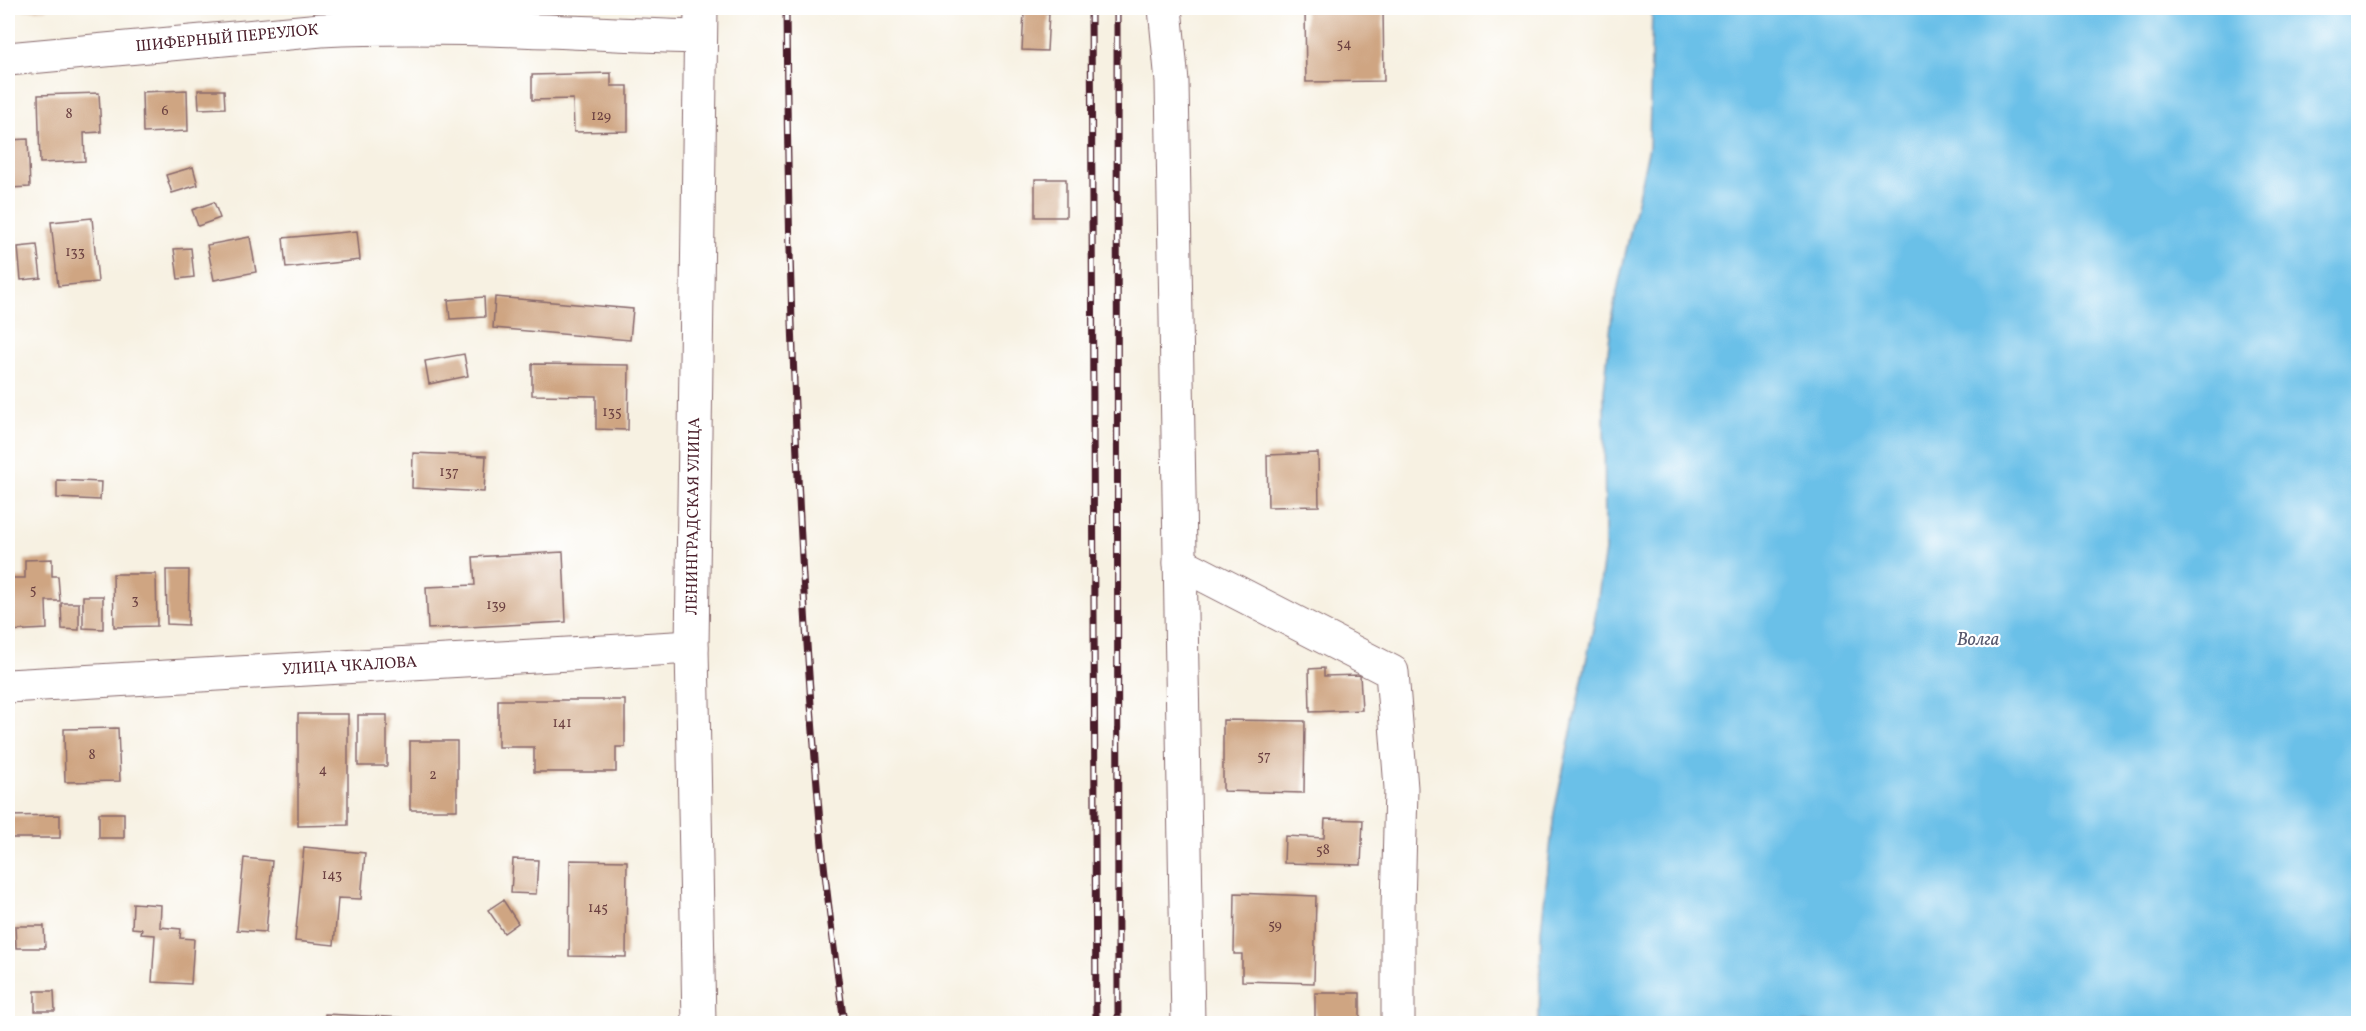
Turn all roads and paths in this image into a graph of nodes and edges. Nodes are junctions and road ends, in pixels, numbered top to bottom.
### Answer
1 (1165, 8) edge
2 (701, 22) edge
3 (8, 59) edge
4 (1180, 563) junction
5 (692, 647) junction
6 (8, 686) edge
7 (699, 1023) edge
8 (1188, 1023) edge
9 (1398, 1023) edge

1 - 4 street
2 - 3 street, ШИФЕРНЫЙ ПЕРЕУЛОК
2 - 5 street, ЛЕНИНГРАДСКАЯ УЛИЦА
4 - 8 street
4 - 9 street
5 - 6 street, УЛИЦА ЧКАЛОВА
5 - 7 street, ЛЕНИНГРАДСКАЯ УЛИЦА

